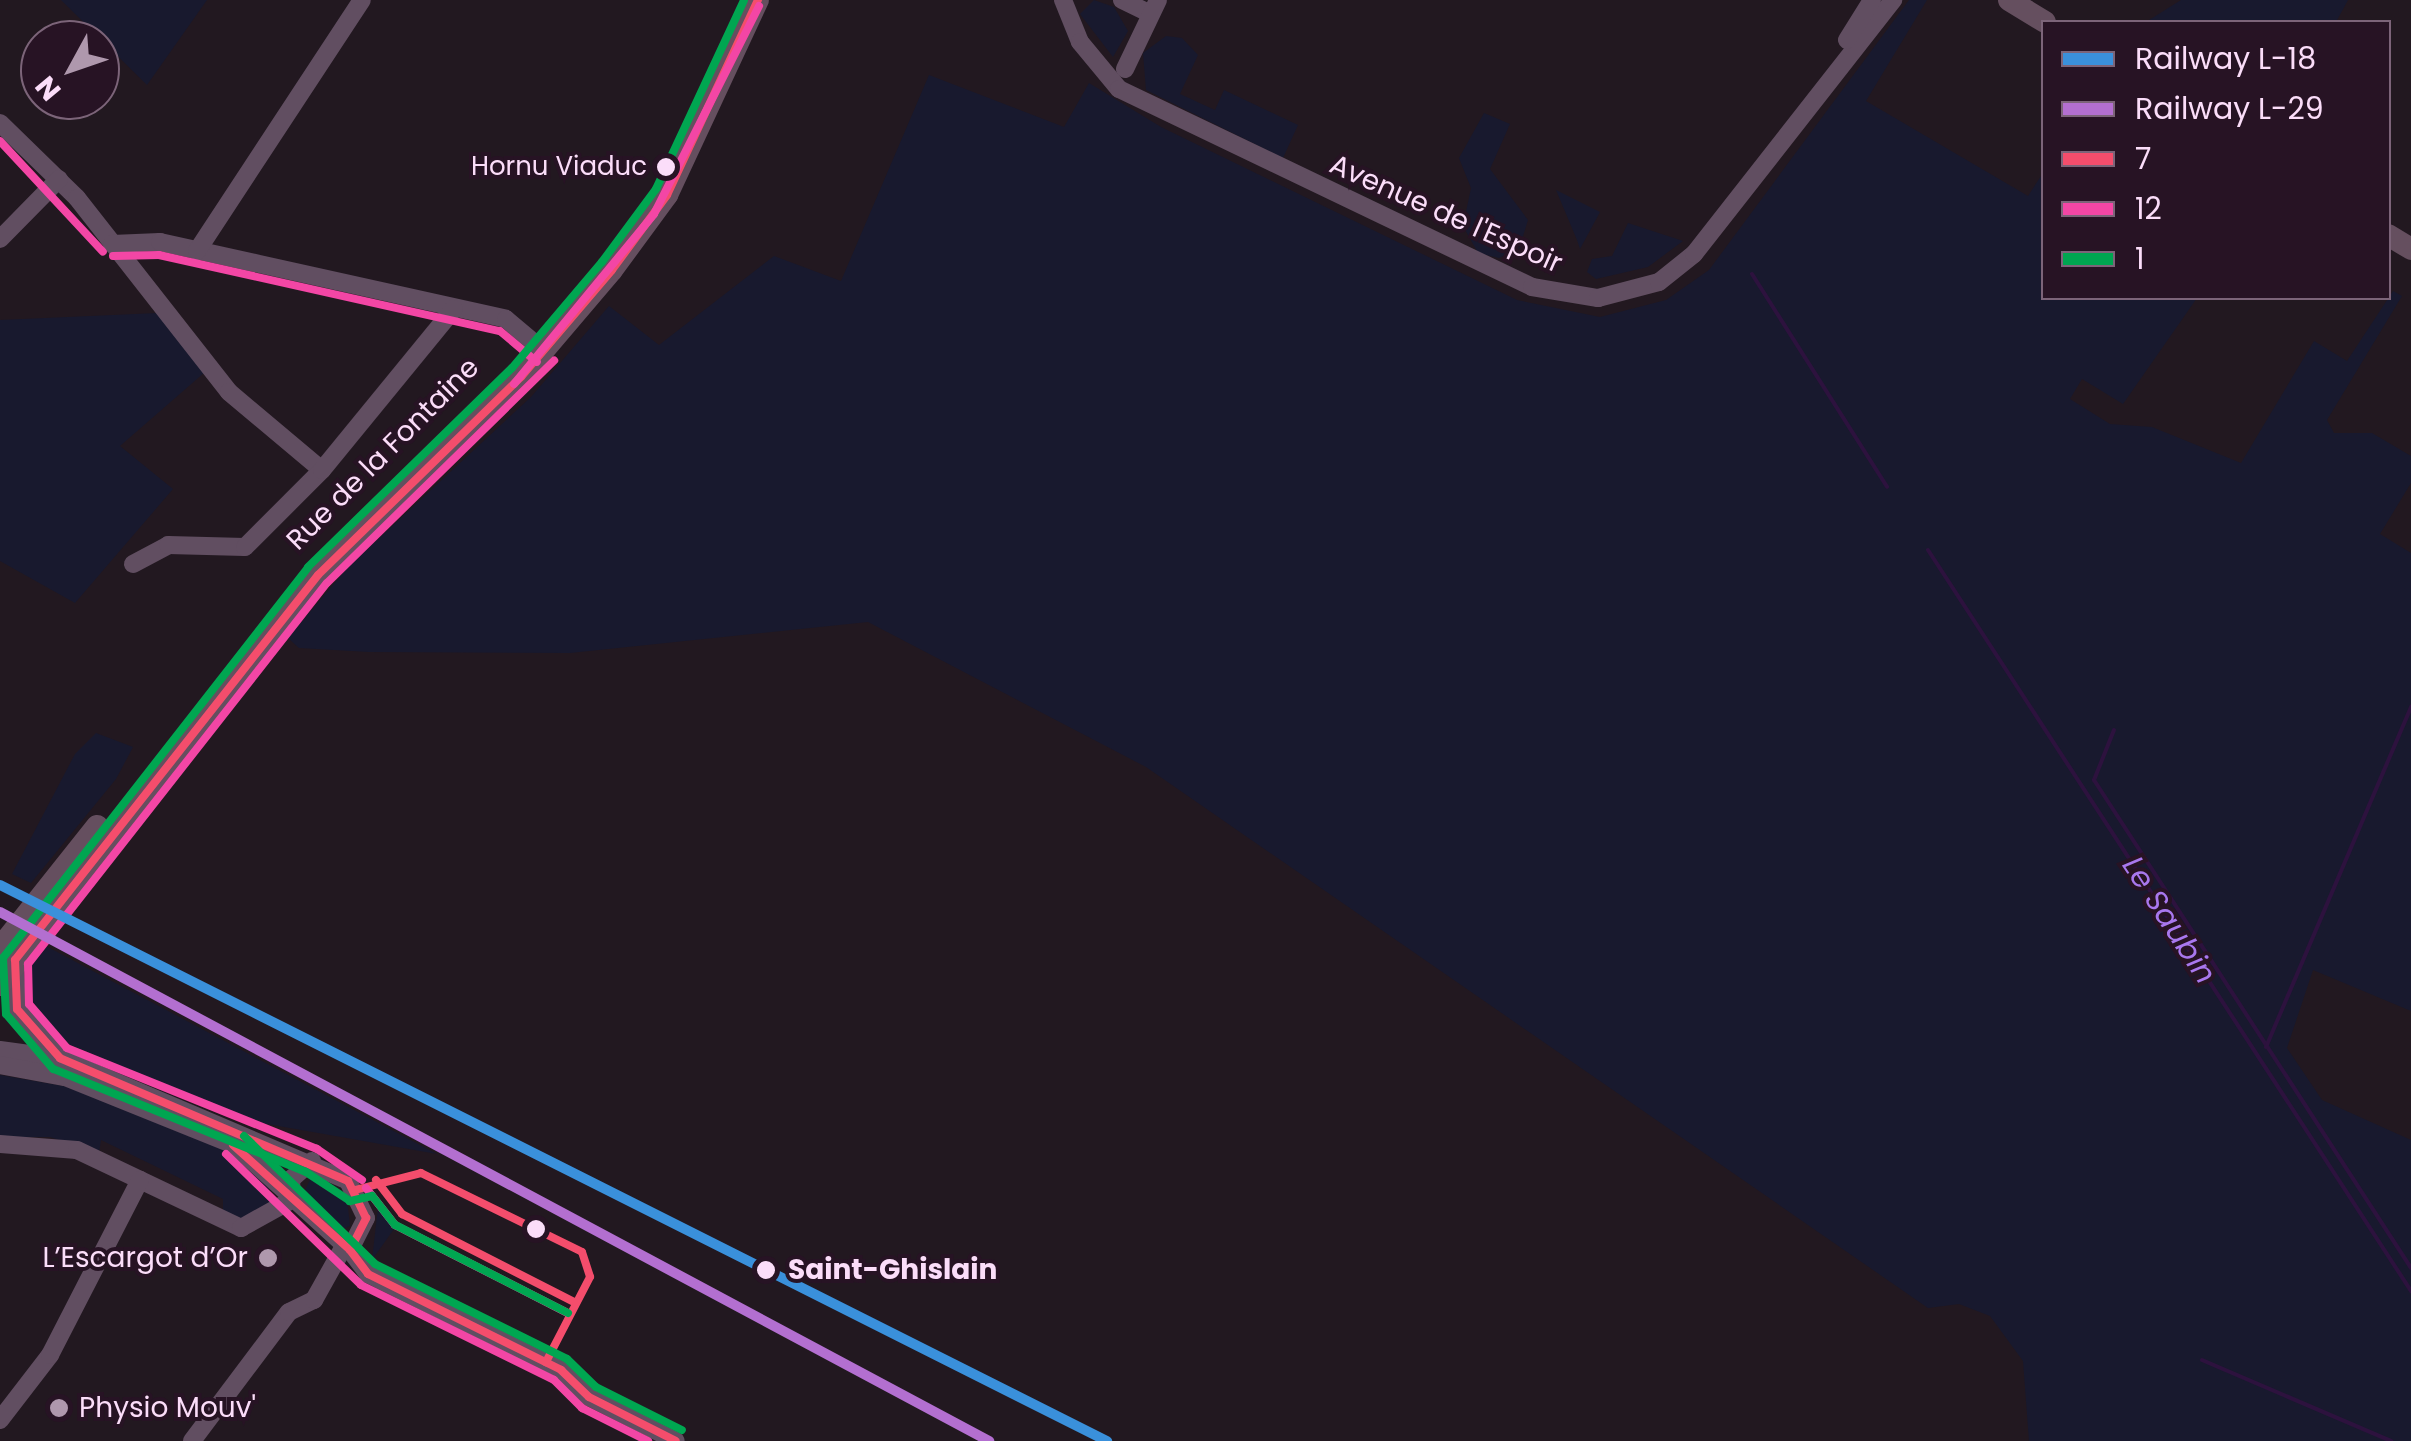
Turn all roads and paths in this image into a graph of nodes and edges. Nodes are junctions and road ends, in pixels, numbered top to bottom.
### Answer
1 (362, 0) edge
2 (748, 0) edge
3 (758, 0) edge
4 (1063, 0) edge
5 (1122, 0) edge
6 (1872, 0) edge
7 (1893, 0) edge
8 (2009, 0) edge
9 (1154, 7) edge
10 (2042, 20) edge
11 (1834, 68) junction
12 (1125, 70) dead end
13 (0, 122) edge
14 (59, 178) junction
15 (0, 239) edge
16 (112, 244) junction
17 (196, 251) junction
18 (454, 308) junction
19 (540, 348) junction
20 (322, 470) junction
21 (133, 564) dead end
22 (11, 949) edge
23 (0, 985) edge
24 (13, 1010) edge
25 (3, 1055) edge
26 (60, 1058) junction
27 (0, 1144) edge
28 (312, 1161) junction
29 (140, 1180) junction
30 (292, 1198) junction
31 (346, 1250) junction
32 (0, 1420) edge
33 (192, 1441) edge
34 (676, 1441) edge

1 - 17 street
2 - 19 main road, Rue de la Fontaine
3 - 19 main road, Rue de la Fontaine
4 - 11 street, Avenue de l'Espoir
5 - 9 street
6 - 11 street
7 - 11 street
8 - 10 main road
9 - 12 street
13 - 14 street
14 - 15 street
14 - 16 street
16 - 17 street
16 - 20 street
17 - 18 street
18 - 19 street
18 - 20 street
19 - 22 main road, Rue de la Fontaine
20 - 21 street
22 - 23 main road, Rue de la Fontaine
22 - 24 street
24 - 25 street
24 - 26 street
25 - 26 street
25 - 30 street
26 - 28 street
27 - 29 street
28 - 30 street
28 - 31 street
29 - 30 street
29 - 32 street
30 - 31 street
31 - 33 street
31 - 34 street

